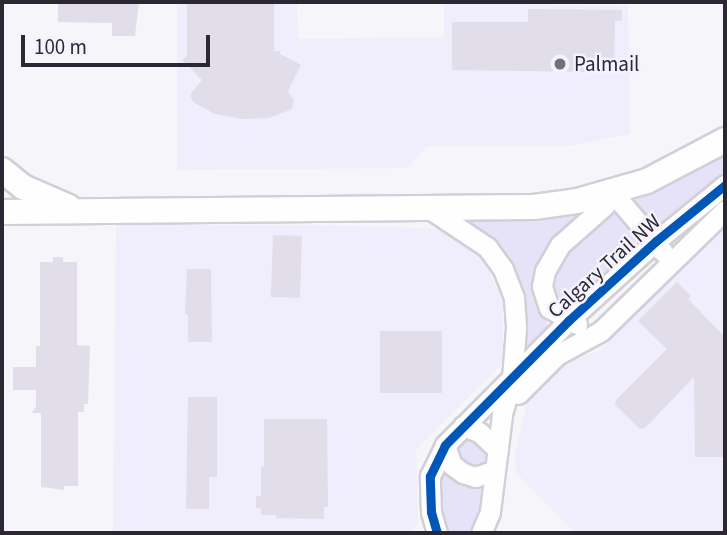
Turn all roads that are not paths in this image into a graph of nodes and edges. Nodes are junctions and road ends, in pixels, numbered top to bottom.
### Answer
1 (725, 140) edge
2 (2, 170) edge
3 (725, 185) edge
4 (613, 193) junction
5 (430, 209) junction
6 (725, 210) edge
7 (76, 211) junction
8 (2, 212) edge
9 (656, 241) junction
10 (672, 264) junction
11 (568, 321) junction
12 (601, 331) junction
13 (512, 379) junction
14 (463, 426) junction
15 (499, 444) junction
16 (444, 445) junction
17 (495, 470) junction
18 (436, 533) edge
19 (481, 533) edge

1 - 4 main road, Calgary Trail NW
2 - 7 main road
3 - 9 street, Calgary Trail NW
4 - 5 main road, Calgary Trail NW
4 - 9 street, Calgary Trail NW
4 - 11 street, Calgary Trail NW
5 - 7 main road, Calgary Trail NW
5 - 13 street, Calgary Trail NW
6 - 10 street, Calgary Trail NW
7 - 8 main road, Calgary Trail NW
9 - 10 street, Calgary Trail NW
9 - 11 street, Calgary Trail NW
10 - 12 street, Calgary Trail NW
11 - 12 street, Calgary Trail NW
11 - 13 street, Calgary Trail NW
12 - 15 street, Calgary Trail NW
13 - 14 street
13 - 15 street, Calgary Trail NW
14 - 15 street
14 - 16 street
15 - 17 street, Calgary Trail NW
16 - 17 street
16 - 18 street
17 - 19 street, Calgary Trail NW

